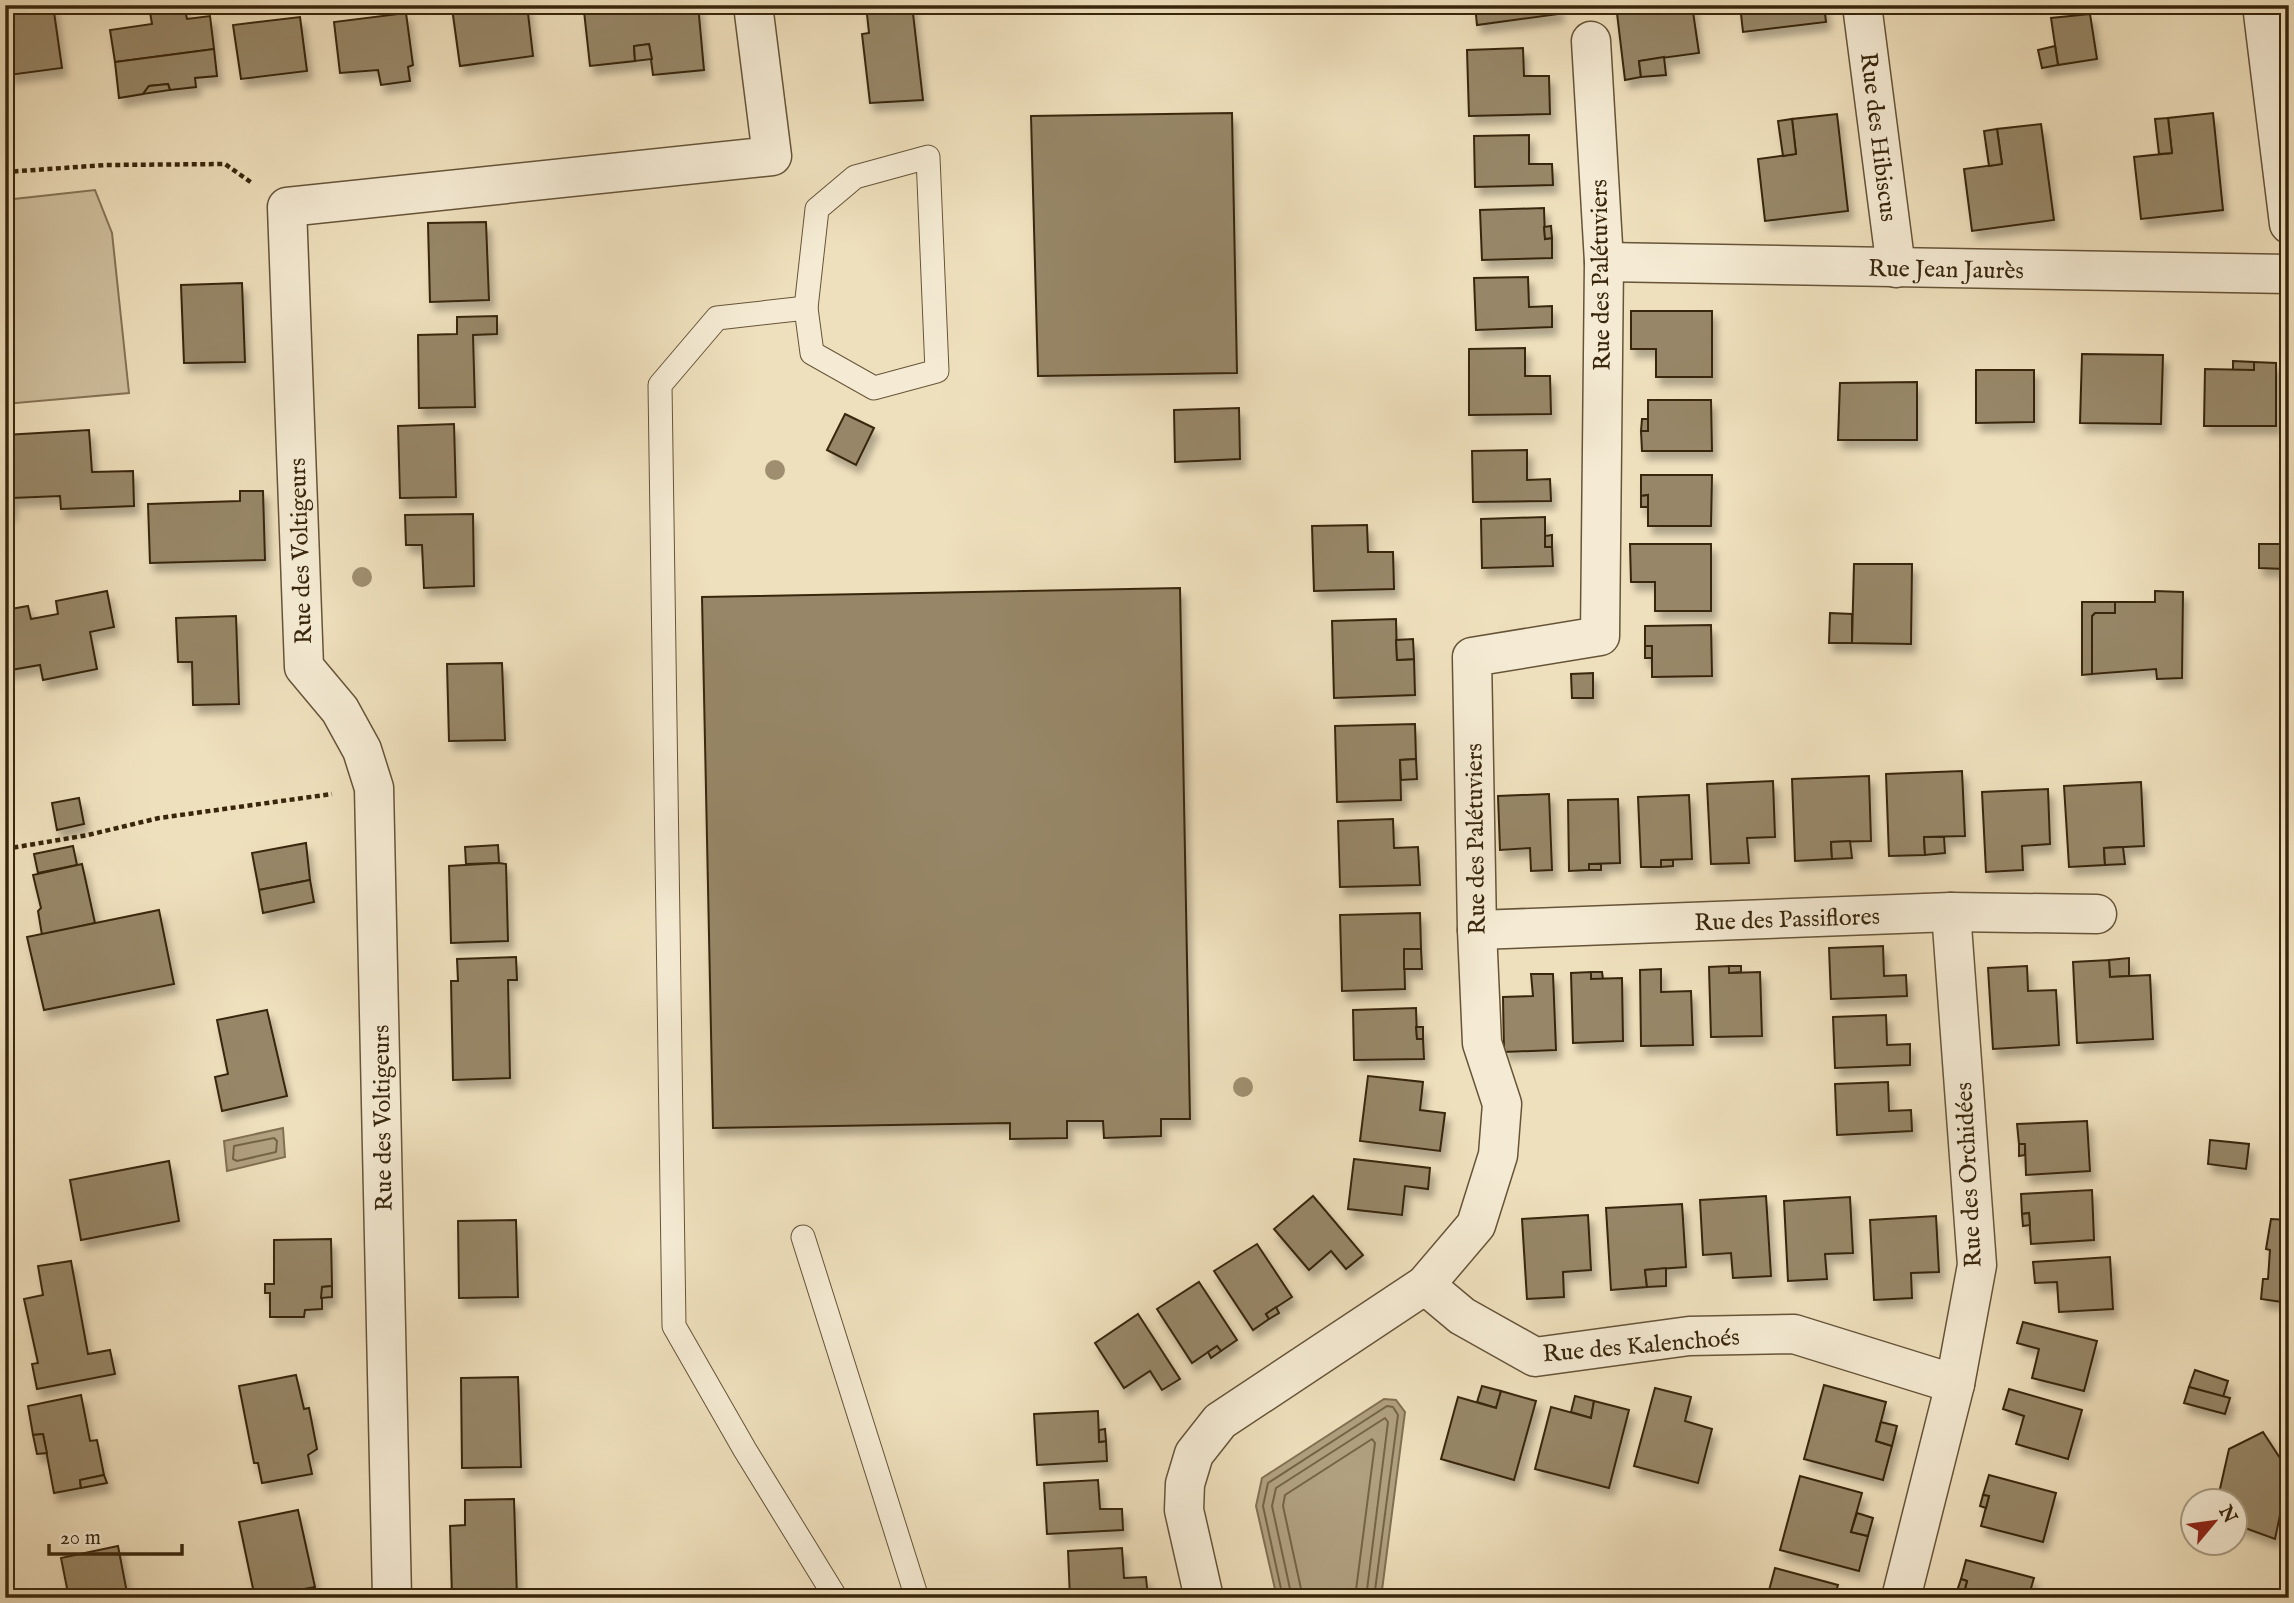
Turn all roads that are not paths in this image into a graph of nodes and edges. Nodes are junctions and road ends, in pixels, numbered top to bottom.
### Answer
1 (753, 5) edge
2 (1862, 5) edge
3 (2262, 5) edge
4 (1591, 41) dead end
5 (2289, 224) edge
6 (1604, 262) junction
7 (1896, 268) junction
8 (2289, 274) edge
9 (806, 308) junction
10 (1951, 912) junction
11 (2097, 914) dead end
12 (1476, 930) junction
13 (803, 1237) dead end
14 (1425, 1285) junction
15 (1955, 1384) junction
16 (392, 1598) edge
17 (836, 1598) edge
18 (917, 1598) edge
19 (1204, 1598) edge
20 (1901, 1598) edge

1 - 16 street, Rue des Voltigeurs
2 - 7 street, Rue des Hibiscus
3 - 5 street
4 - 6 street, Rue des Palétuviers
6 - 7 street, Rue Jean Jaurès
6 - 12 street, Rue des Palétuviers
7 - 8 street, Rue Jean Jaurès
9 - 9 lane
9 - 17 lane
10 - 11 street, Rue des Passiflores
10 - 12 street, Rue des Passiflores
10 - 15 street, Rue des Orchidées
12 - 14 street, Rue des Palétuviers
13 - 18 lane
14 - 15 street, Rue des Kalenchoés
14 - 19 street, Rue des Palétuviers
15 - 20 street, Rue des Orchidées

